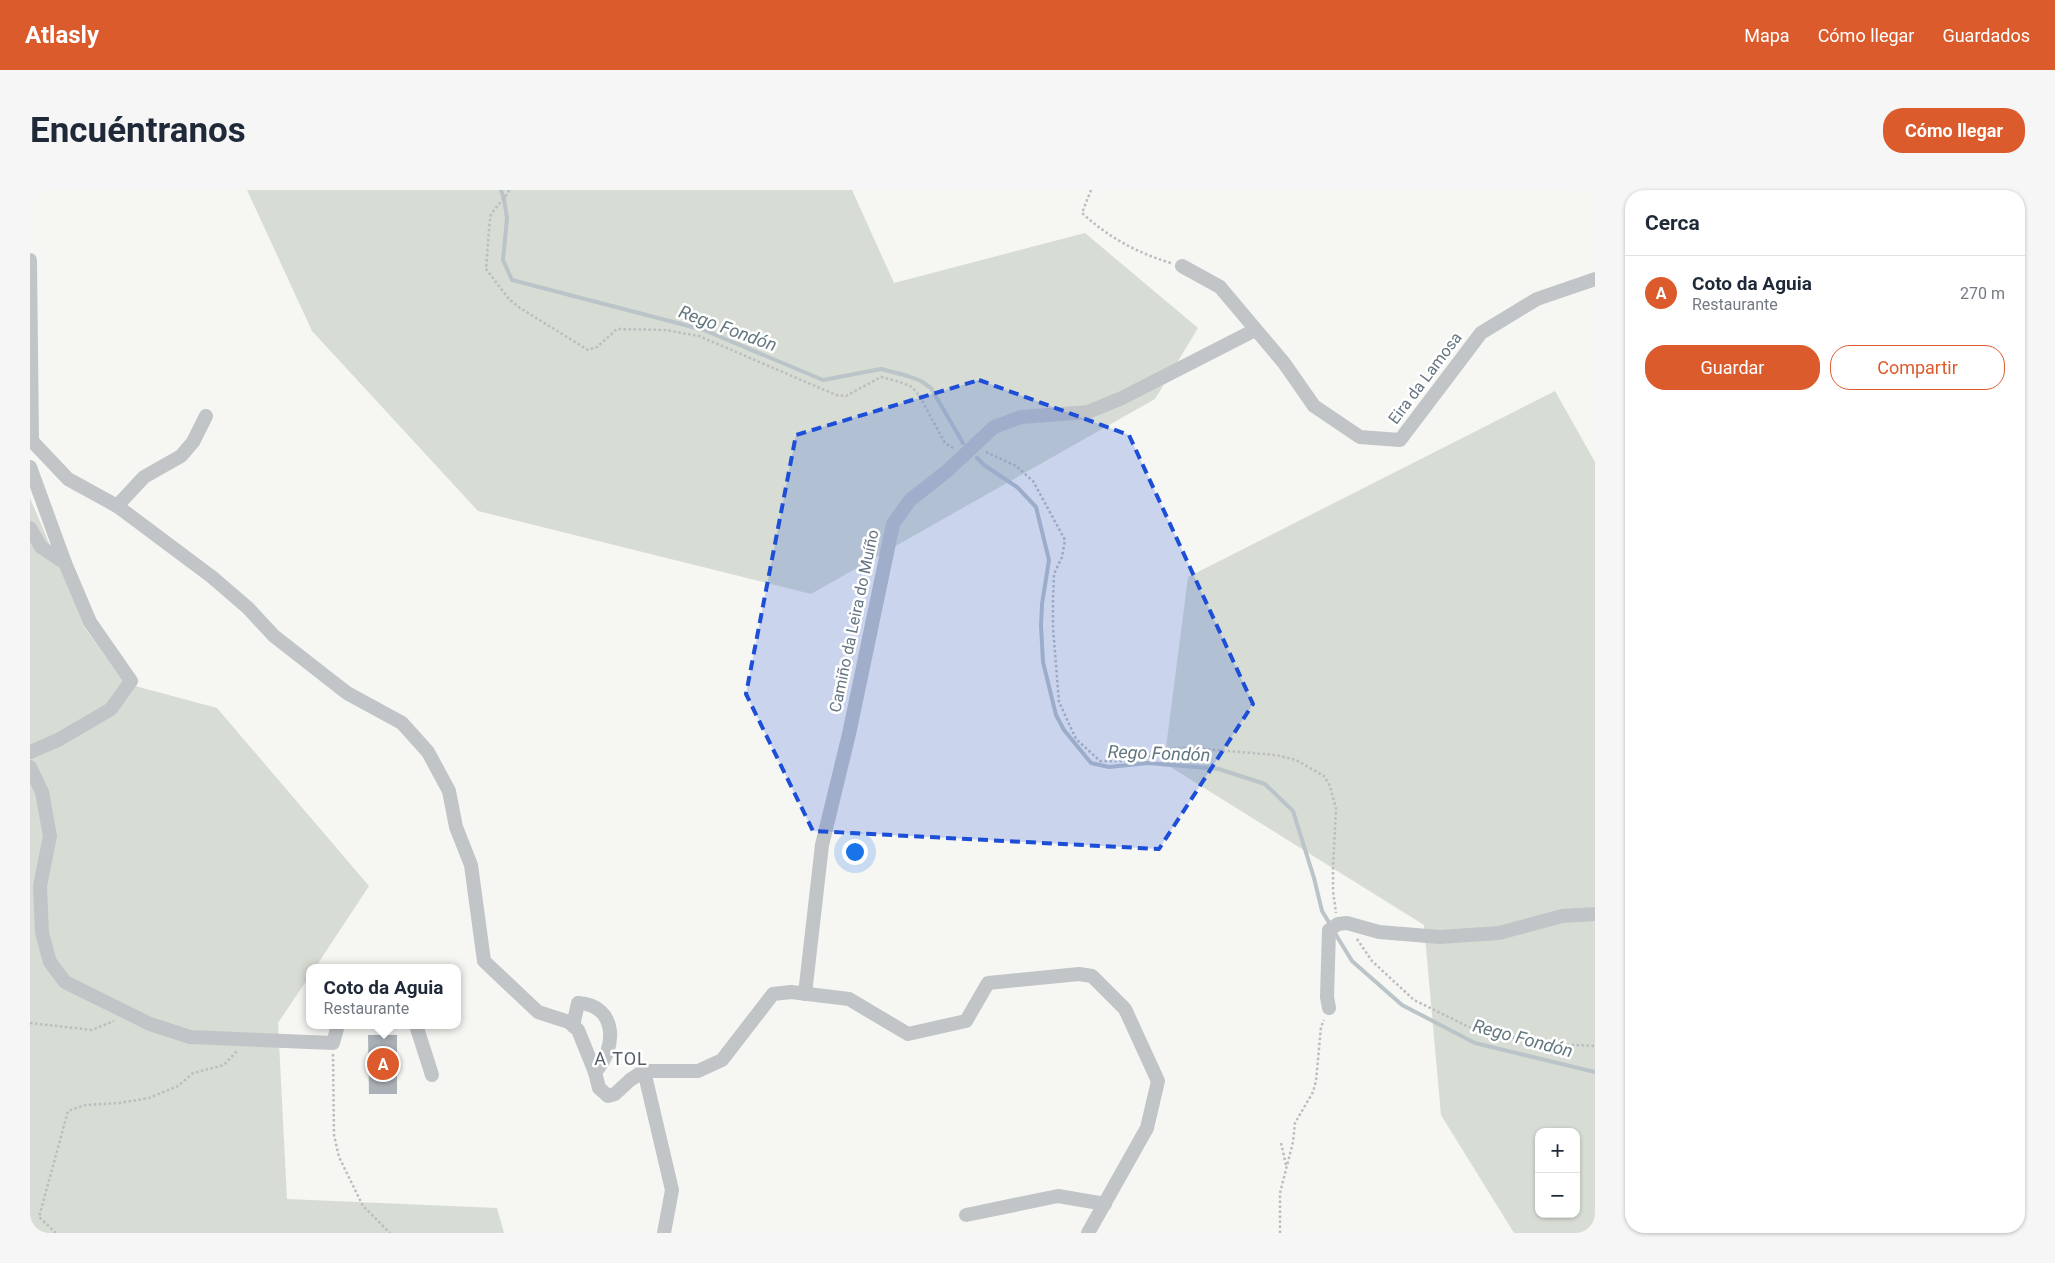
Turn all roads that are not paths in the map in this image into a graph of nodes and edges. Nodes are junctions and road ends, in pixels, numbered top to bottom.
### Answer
1 (30, 260) edge
2 (1182, 266) road end
3 (1595, 279) edge
4 (1255, 330) junction
5 (206, 416) dead end
6 (31, 444) edge
7 (30, 467) edge
8 (117, 506) junction
9 (30, 528) edge
10 (65, 564) junction
11 (30, 752) edge
12 (30, 767) edge
13 (1595, 914) edge
14 (805, 994) junction
15 (1328, 1008) road end
16 (573, 1026) junction
17 (337, 1029) edge
18 (417, 1029) edge
19 (644, 1071) junction
20 (595, 1072) junction
21 (432, 1075) dead end
22 (1105, 1204) junction
23 (966, 1215) dead end
24 (664, 1233) edge
25 (1088, 1233) edge

1 - 6 street
2 - 4 street
3 - 4 street, Eira da Lamosa
4 - 14 street, Camiño da Leira do Muíño
5 - 8 street
6 - 8 street
7 - 10 street
8 - 16 street
9 - 10 street
10 - 11 street
12 - 17 street
13 - 15 street
14 - 19 street
14 - 22 street
16 - 20 street
16 - 20 street
18 - 21 street
19 - 20 street
19 - 24 street
22 - 23 street
22 - 25 street

